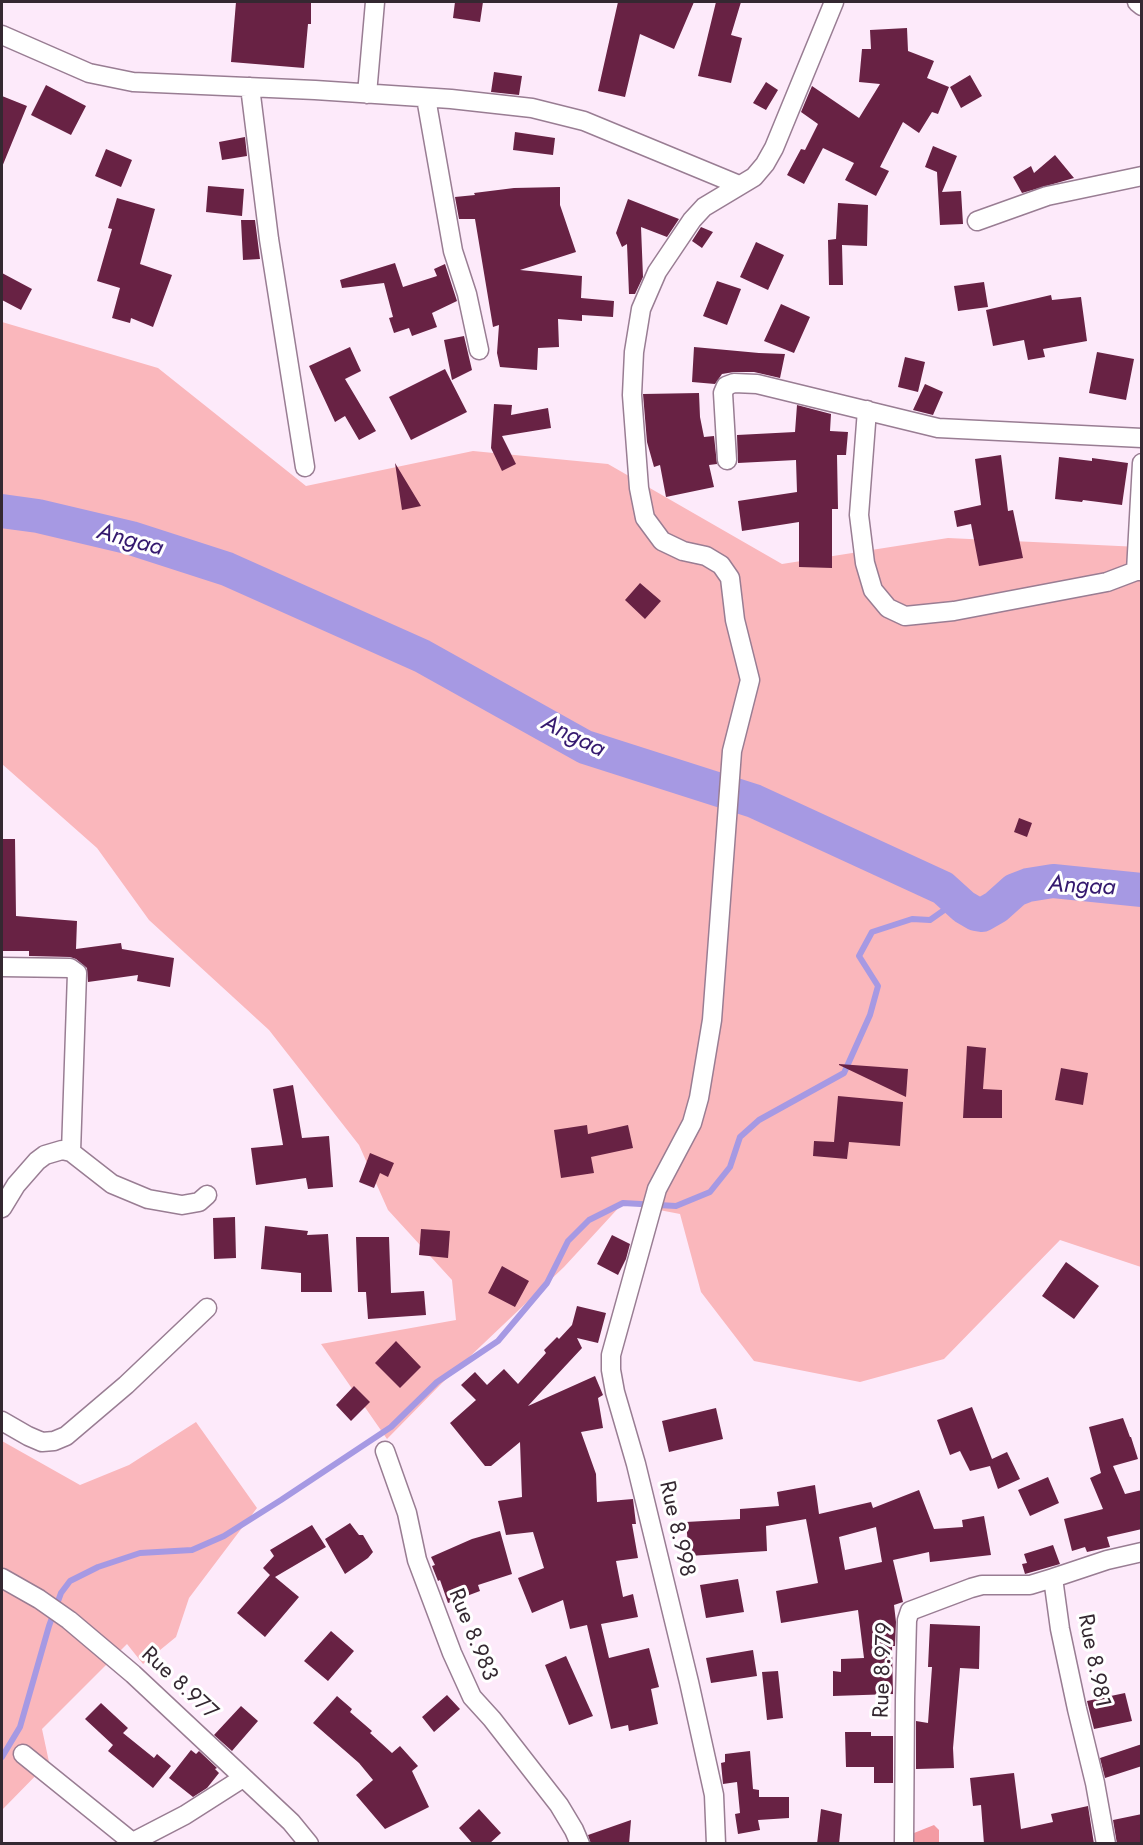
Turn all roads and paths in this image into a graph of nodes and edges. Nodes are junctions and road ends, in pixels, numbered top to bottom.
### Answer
1 (375, 2) edge
2 (834, 2) edge
3 (1137, 2) edge
4 (1142, 6) edge
5 (2, 35) edge
6 (250, 87) junction
7 (367, 94) junction
8 (426, 98) junction
9 (1142, 176) edge
10 (739, 185) junction
11 (978, 221) dead end
12 (479, 350) dead end
13 (867, 410) junction
14 (1142, 438) edge
15 (727, 460) dead end
16 (1142, 463) edge
17 (305, 467) dead end
18 (1138, 571) edge
19 (2, 967) edge
20 (71, 1152) junction
21 (207, 1195) dead end
22 (2, 1208) edge
23 (207, 1308) dead end
24 (2, 1421) edge
25 (385, 1451) dead end
26 (1142, 1552) edge
27 (2, 1578) edge
28 (1053, 1578) junction
29 (23, 1754) dead end
30 (243, 1778) junction
31 (131, 1843) edge
32 (309, 1844) edge
33 (580, 1844) edge
34 (716, 1844) edge
35 (904, 1844) edge
36 (1106, 1844) edge

1 - 7 street
2 - 10 street, Rue 8.998
3 - 4 street
5 - 6 street
6 - 7 street
6 - 17 street
7 - 8 street
8 - 10 street
8 - 12 street
9 - 11 street
10 - 34 street, Rue 8.998
13 - 14 street
13 - 15 street
13 - 18 street
16 - 18 street
19 - 20 street
20 - 21 street
20 - 22 street
23 - 24 street
25 - 33 street, Rue 8.983
26 - 28 street
27 - 30 street, Rue 8.977
28 - 35 street, Rue 8.979
28 - 36 street, Rue 8.981
29 - 31 street
30 - 31 street
30 - 32 street, Rue 8.977

